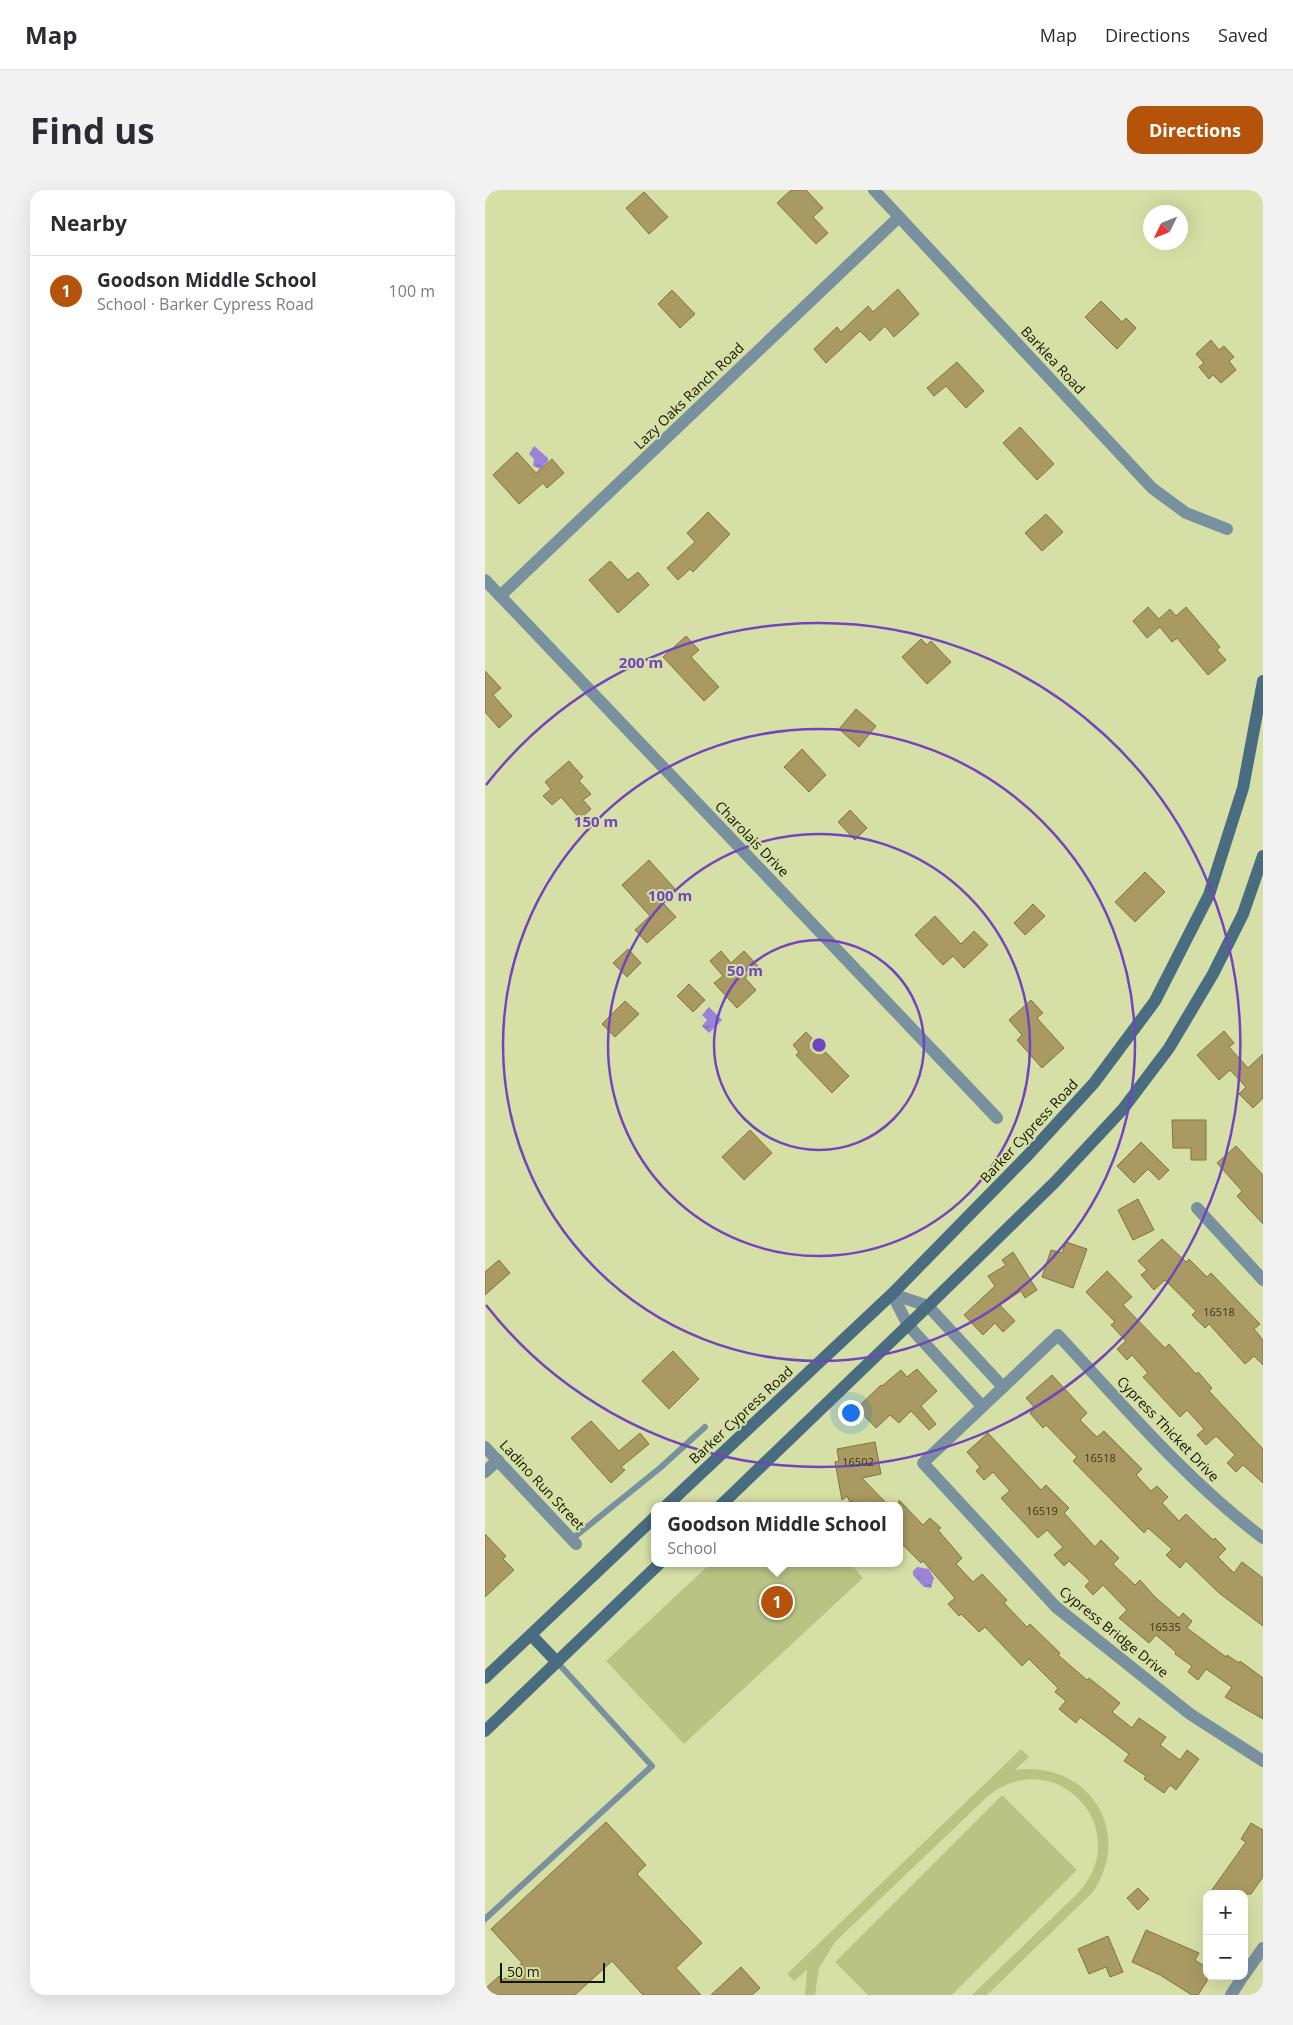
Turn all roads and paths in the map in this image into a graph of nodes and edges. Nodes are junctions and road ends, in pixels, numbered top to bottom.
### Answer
1 (874, 190) edge
2 (899, 217) junction
3 (1227, 529) dead end
4 (485, 580) edge
5 (500, 596) junction
6 (1263, 681) edge
7 (1263, 856) edge
8 (997, 1118) dead end
9 (1197, 1208) dead end
10 (1263, 1280) edge
11 (892, 1294) junction
12 (929, 1306) junction
13 (908, 1325) junction
14 (1003, 1387) junction
15 (982, 1406) junction
16 (705, 1427) dead end
17 (485, 1447) edge
18 (497, 1460) junction
19 (485, 1472) edge
20 (670, 1502) edge
21 (724, 1502) edge
22 (651, 1521) edge
23 (1263, 1538) edge
24 (574, 1542) joint
25 (656, 1567) edge
26 (531, 1635) junction
27 (557, 1662) junction
28 (485, 1678) edge
29 (485, 1731) edge
30 (1263, 1761) edge
31 (485, 1919) edge
32 (1263, 1948) edge
33 (1248, 1970) edge
34 (1241, 1980) edge
35 (1231, 1995) edge

1 - 2 street, Barklea Road
2 - 3 street, Barklea Road
2 - 5 street, Lazy Oaks Ranch Road
4 - 5 street, Charolais Drive
5 - 8 street, Charolais Drive
6 - 11 main road, Barker Cypress Road
7 - 12 main road
9 - 10 street
11 - 12 street
11 - 13 street
11 - 20 main road, Barker Cypress Road
12 - 13 main road
12 - 14 street
13 - 15 street
13 - 21 main road
14 - 15 street
14 - 23 street, Cypress Thicket Drive
15 - 30 street, Cypress Bridge Drive
16 - 24 lane
17 - 18 street, Ladino Run Street
18 - 19 street
18 - 24 street, Ladino Run Street
22 - 26 main road
25 - 27 main road
26 - 27 main road
26 - 28 main road
27 - 29 main road
27 - 31 lane
32 - 33 street
34 - 35 street

